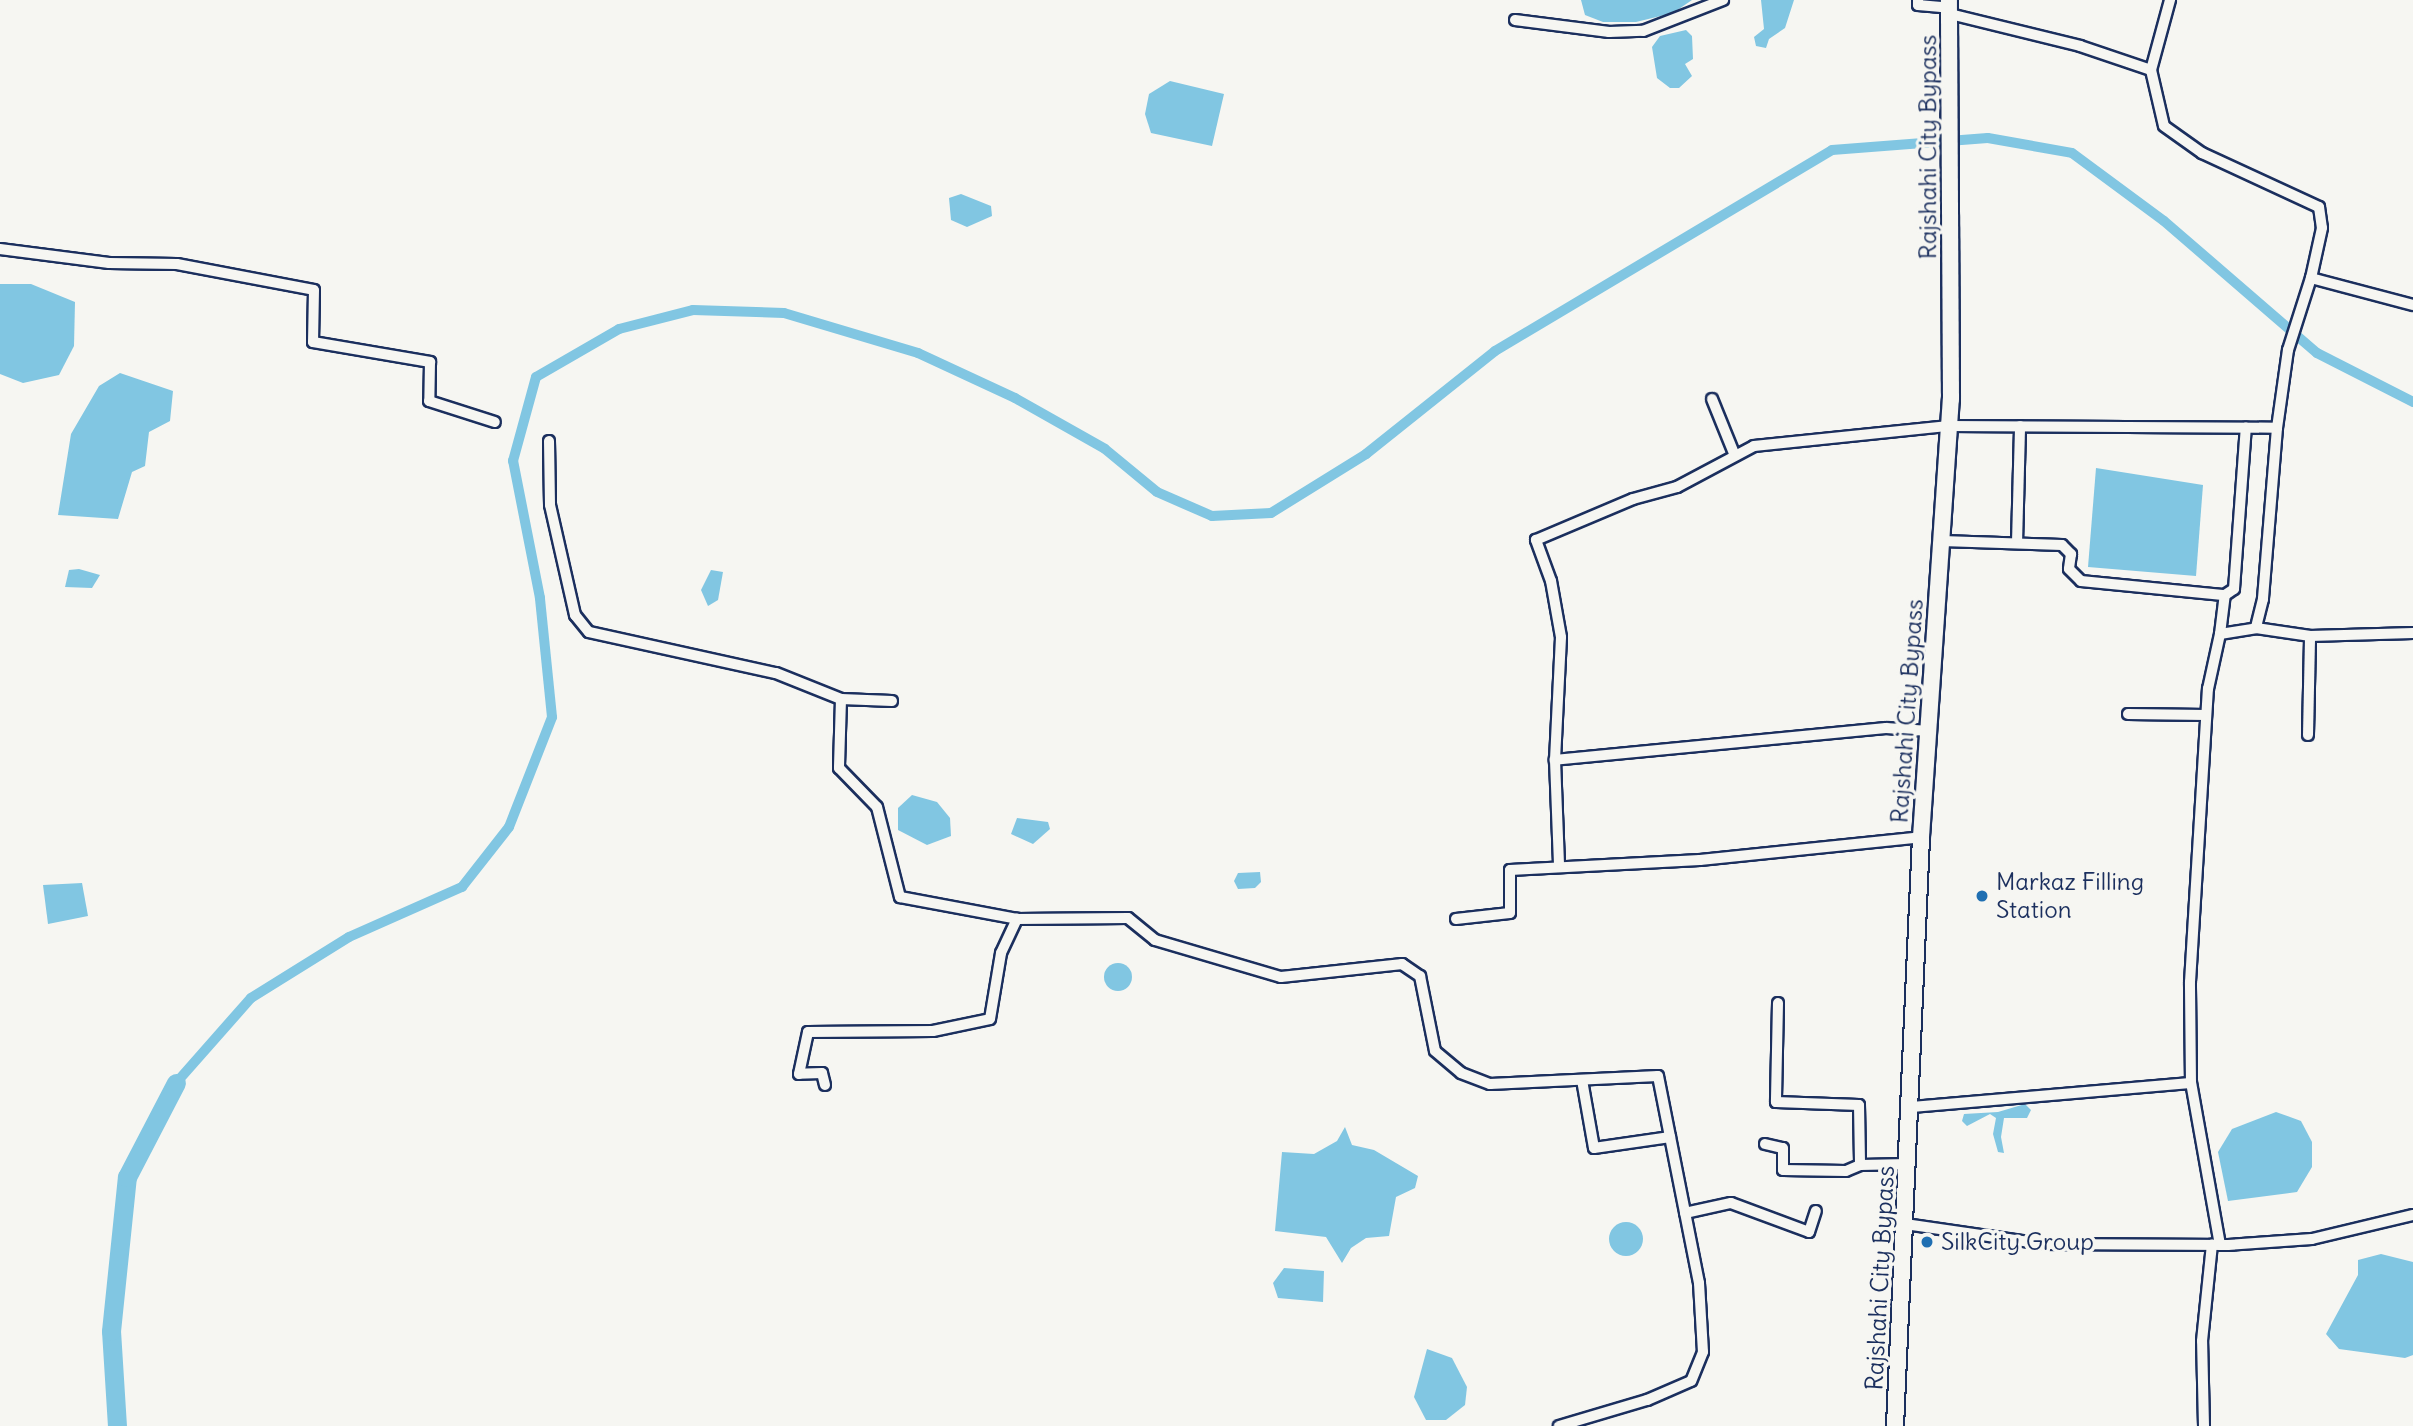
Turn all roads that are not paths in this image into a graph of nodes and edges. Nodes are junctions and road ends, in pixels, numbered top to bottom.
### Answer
1 (1723, 0) edge
2 (1917, 0) edge
3 (2170, 0) edge
4 (1950, 7) edge
5 (1516, 20) dead end
6 (2151, 70) junction
7 (0, 249) edge
8 (2311, 278) junction
9 (2413, 304) edge
10 (1712, 399) dead end
11 (495, 422) dead end
12 (1949, 426) junction
13 (2020, 426) junction
14 (2246, 427) junction
15 (2277, 428) junction
16 (549, 441) dead end
17 (1735, 456) junction
18 (1942, 541) junction
19 (2017, 543) junction
20 (2225, 595) junction
21 (2256, 628) junction
22 (2413, 633) edge
23 (2220, 634) junction
24 (2310, 636) junction
25 (841, 699) junction
26 (892, 701) dead end
27 (2128, 714) dead end
28 (2206, 715) junction
29 (1929, 731) junction
30 (2308, 735) dead end
31 (1555, 760) junction
32 (1921, 837) junction
33 (1559, 865) junction
34 (1017, 919) junction
35 (1456, 919) dead end
36 (1778, 1003) dead end
37 (1582, 1080) junction
38 (2191, 1083) junction
39 (825, 1085) dead end
40 (1911, 1107) junction
41 (1670, 1137) junction
42 (1766, 1144) dead end
43 (1908, 1164) junction
44 (1860, 1165) junction
45 (1816, 1211) dead end
46 (1685, 1213) junction
47 (2413, 1215) edge
48 (1905, 1224) junction
49 (2216, 1245) junction
50 (1613, 1411) junction
51 (1559, 1426) edge
52 (1604, 1426) edge
53 (1895, 1426) edge
54 (2204, 1426) edge

1 - 5 street
2 - 4 street
3 - 6 street
4 - 6 street
4 - 12 highway, Rajshahi City Bypass
6 - 8 street
7 - 11 street
8 - 9 street
8 - 15 street
10 - 17 street
12 - 13 street
12 - 17 street
12 - 18 highway, Rajshahi City Bypass
13 - 14 street
13 - 19 street
14 - 15 street
14 - 20 street
15 - 21 street
16 - 25 street
17 - 31 street
18 - 19 street
18 - 29 highway, Rajshahi City Bypass
19 - 20 street
20 - 23 street
21 - 23 street
21 - 24 street
22 - 24 street
23 - 28 street
24 - 30 street
25 - 26 street
25 - 34 street
27 - 28 street
28 - 38 street
29 - 31 street
29 - 32 highway, Rajshahi City Bypass
31 - 33 street
32 - 33 street
32 - 40 highway, Rajshahi City Bypass
33 - 35 street
34 - 37 street
34 - 39 street
36 - 44 street
37 - 41 street
37 - 41 street
38 - 40 street
38 - 49 street
40 - 43 highway, Rajshahi City Bypass
41 - 46 street
42 - 44 street
43 - 44 street
43 - 48 highway, Rajshahi City Bypass
45 - 46 street
46 - 50 street
47 - 49 street
48 - 49 street
48 - 53 highway, Rajshahi City Bypass
49 - 54 street
50 - 51 street
50 - 52 street

